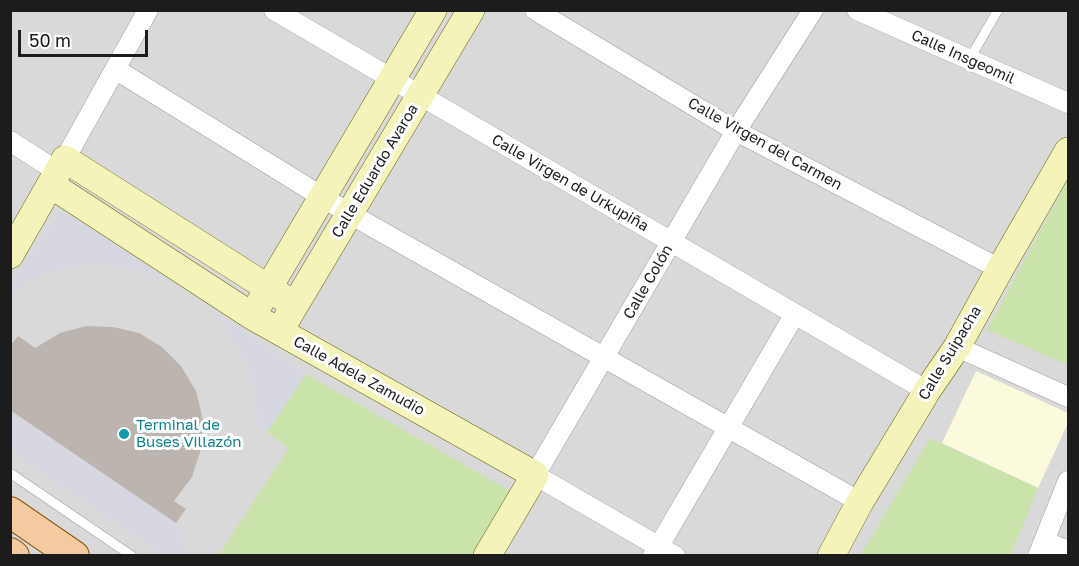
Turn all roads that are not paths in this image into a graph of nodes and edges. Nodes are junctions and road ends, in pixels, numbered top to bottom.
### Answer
1 (148, 10) edge
2 (274, 10) edge
3 (433, 10) edge
4 (471, 10) edge
5 (535, 10) edge
6 (813, 10) edge
7 (857, 10) edge
8 (998, 10) edge
9 (969, 61) junction
10 (115, 69) junction
11 (393, 79) junction
12 (420, 96) junction
13 (1068, 103) edge
14 (736, 131) junction
15 (10, 141) edge
16 (1068, 151) edge
17 (58, 172) junction
18 (323, 197) junction
19 (350, 214) junction
20 (671, 242) junction
21 (10, 255) edge
22 (1000, 269) junction
23 (268, 288) junction
24 (295, 305) junction
25 (795, 314) junction
26 (252, 316) junction
27 (280, 332) junction
28 (957, 347) junction
29 (603, 357) junction
30 (927, 391) junction
31 (1068, 397) edge
32 (728, 428) junction
33 (10, 473) edge
34 (535, 475) junction
35 (1068, 481) edge
36 (860, 502) junction
37 (10, 512) edge
38 (1041, 548) edge
39 (1068, 551) edge
40 (662, 552) edge
41 (74, 555) edge
42 (132, 555) edge
43 (487, 555) edge
44 (831, 555) edge

1 - 10 street
2 - 11 street, Calle Virgen de Urkupiña
3 - 11 main road, Calle Eduardo Avaroa
4 - 12 main road, Calle Eduardo Avaroa
5 - 14 street, Calle Virgen del Carmen
6 - 14 street, Calle Colón
7 - 9 street, Calle Insgeomil
8 - 9 lane
9 - 13 street, Calle Insgeomil
10 - 17 street
10 - 18 street
11 - 12 street, Calle Virgen de Urkupiña
11 - 18 main road, Calle Eduardo Avaroa
12 - 19 main road, Calle Eduardo Avaroa
12 - 20 street, Calle Virgen de Urkupiña
14 - 20 street, Calle Colón
14 - 22 street, Calle Virgen del Carmen
15 - 17 street, Calle Adela Zamudio
16 - 22 main road, Calle Suipacha
17 - 21 main road
17 - 23 main road, Calle Adela Zamudio
17 - 26 main road, Calle Adela Zamudio
18 - 19 street
18 - 23 main road, Calle Eduardo Avaroa
19 - 24 main road, Calle Eduardo Avaroa
19 - 29 street
20 - 25 street, Calle Virgen de Urkupiña
20 - 29 street, Calle Colón
22 - 28 main road, Calle Suipacha
23 - 24 main road, Calle Adela Zamudio
23 - 26 main road, Calle Eduardo Avaroa
24 - 27 main road, Calle Eduardo Avaroa
25 - 30 street, Calle Virgen de Urkupiña
25 - 32 street
26 - 27 main road, Calle Adela Zamudio
27 - 34 main road, Calle Adela Zamudio
28 - 30 main road, Calle Suipacha
28 - 31 street
29 - 32 street
29 - 34 street, Calle Colón
30 - 36 main road, Calle Suipacha
32 - 36 street
32 - 40 street
33 - 42 lane
34 - 40 street, Calle Adela Zamudio
34 - 43 main road, Calle Colón
35 - 38 street
36 - 44 main road, Calle Suipacha
37 - 41 main road
38 - 39 street

